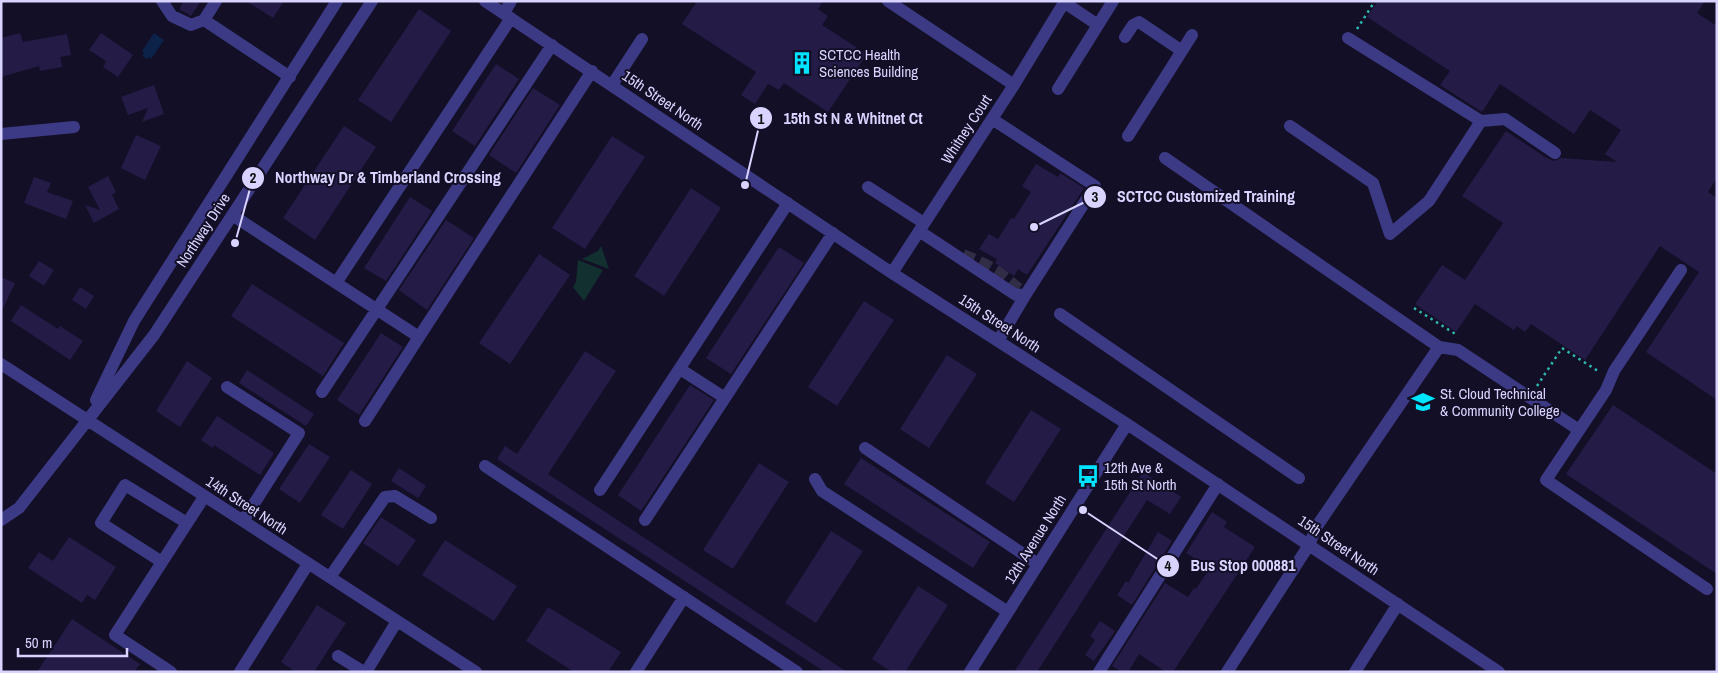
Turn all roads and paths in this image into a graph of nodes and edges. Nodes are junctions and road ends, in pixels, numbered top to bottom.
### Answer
1 (162, 1) edge
2 (216, 1) edge
3 (337, 1) edge
4 (372, 1) edge
5 (485, 1) edge
6 (511, 1) edge
7 (888, 1) edge
8 (1113, 1) edge
9 (1375, 1) edge
10 (1065, 2) edge
11 (507, 16) junction
12 (204, 20) junction
13 (1098, 25) junction
14 (1352, 34) joint
15 (1192, 35) dead end
16 (1125, 38) dead end
17 (642, 39) dead end
18 (552, 45) junction
19 (1182, 51) junction
20 (592, 71) junction
21 (290, 77) junction
22 (612, 84) junction
23 (1014, 85) junction
24 (1058, 89) dead end
25 (992, 119) junction
26 (1481, 121) junction
27 (1290, 126) dead end
28 (74, 127) dead end
29 (1, 134) edge
30 (1128, 136) dead end
31 (1555, 153) dead end
32 (1165, 158) dead end
33 (868, 187) dead end
34 (788, 203) junction
35 (232, 215) junction
36 (922, 227) junction
37 (833, 234) junction
38 (1681, 270) dead end
39 (892, 273) junction
40 (336, 283) junction
41 (1026, 294) junction
42 (1414, 308) dead end
43 (377, 309) junction
44 (1060, 314) dead end
45 (419, 337) junction
46 (1464, 340) dead end
47 (998, 341) junction
48 (1439, 347) junction
49 (1, 364) edge
50 (680, 369) junction
51 (1598, 371) dead end
52 (228, 387) dead end
53 (1536, 387) dead end
54 (322, 392) dead end
55 (725, 398) junction
56 (86, 420) junction
57 (365, 421) dead end
58 (1127, 424) junction
59 (1580, 430) junction
60 (865, 448) dead end
61 (484, 466) dead end
62 (1300, 478) dead end
63 (815, 479) dead end
64 (1218, 484) junction
65 (600, 490) dead end
66 (204, 497) junction
67 (431, 518) dead end
68 (1, 520) edge
69 (645, 520) dead end
70 (243, 522) junction
71 (187, 523) junction
72 (1309, 545) junction
73 (162, 562) junction
74 (308, 564) junction
75 (1038, 564) junction
76 (330, 577) junction
77 (1706, 590) dead end
78 (684, 598) junction
79 (1398, 604) junction
80 (1008, 612) junction
81 (397, 621) junction
82 (338, 656) dead end
83 (1484, 668) edge
84 (171, 672) edge
85 (240, 672) edge
86 (365, 672) edge
87 (476, 672) edge
88 (636, 672) edge
89 (797, 672) edge
90 (970, 672) edge
91 (1099, 672) edge
92 (1227, 672) edge
93 (1355, 672) edge
94 (1499, 672) edge

1 - 12 street
2 - 12 street
3 - 21 street, Northway Drive
4 - 35 street, Northway Drive
5 - 11 street, 15th Street North
6 - 11 street
7 - 23 street
8 - 13 street
9 - 14 path
10 - 13 street
10 - 23 street, Whitney Court
11 - 18 street, 15th Street North
11 - 40 street
12 - 21 street
13 - 24 street
14 - 26 street
15 - 19 street
16 - 19 street
17 - 22 street
18 - 20 street, 15th Street North
18 - 43 street
19 - 30 street
20 - 22 street, 15th Street North
20 - 45 street
21 - 56 street, Northway Drive
22 - 34 street, 15th Street North
23 - 25 street, Whitney Court
25 - 36 street, Whitney Court
25 - 41 street
26 - 27 street
26 - 31 street
28 - 29 street
32 - 48 street
33 - 36 street
34 - 37 street, 15th Street North
34 - 50 street
35 - 40 street
35 - 56 street, Northway Drive
36 - 39 street, Whitney Court
36 - 41 street
37 - 39 street, 15th Street North
37 - 55 street
38 - 59 street
39 - 47 street, 15th Street North
40 - 43 street
41 - 47 street
42 - 46 path
43 - 45 street
43 - 54 street
44 - 62 street
45 - 57 street
47 - 58 street, 15th Street North
48 - 59 street
48 - 72 street
49 - 56 street, 14th Street North
50 - 55 street
50 - 65 street
51 - 53 path
52 - 70 street
55 - 69 street
56 - 66 street, 14th Street North
56 - 68 street, Northway Drive
58 - 64 street, 15th Street North
58 - 75 street, 12th Avenue North
59 - 77 street
60 - 75 street
61 - 78 street
63 - 80 street
64 - 72 street, 15th Street North
64 - 91 street
66 - 70 street, 14th Street North
66 - 71 street
67 - 76 street
70 - 74 street, 14th Street North
71 - 73 street
71 - 73 street
72 - 79 street, 15th Street North
72 - 92 street
73 - 84 street
74 - 76 street, 14th Street North
74 - 85 street
75 - 80 street, 12th Avenue North
76 - 81 street, 14th Street North
78 - 88 street
78 - 89 street
79 - 83 street, 15th Street North
79 - 93 street
80 - 90 street, 12th Avenue North
81 - 86 street
81 - 87 street, 14th Street North
82 - 86 street
83 - 94 street, 15th Street North

